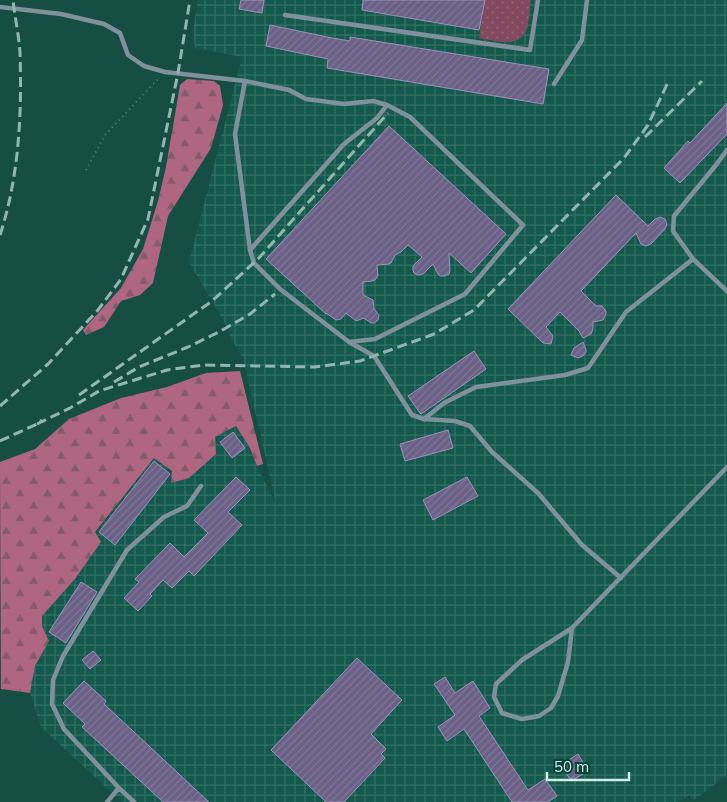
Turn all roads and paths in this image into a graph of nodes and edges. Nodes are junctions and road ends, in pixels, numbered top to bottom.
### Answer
1 (538, 0) edge
2 (588, 0) edge
3 (0, 7) edge
4 (285, 15) dead end
5 (165, 72) junction
6 (245, 81) junction
7 (554, 84) dead end
8 (387, 105) junction
9 (727, 150) edge
10 (86, 170) dead end
11 (250, 250) junction
12 (693, 259) junction
13 (727, 291) edge
14 (349, 342) junction
15 (424, 419) junction
16 (727, 467) edge
17 (201, 486) dead end
18 (621, 578) junction
19 (572, 628) junction
20 (119, 788) junction
21 (107, 802) edge
22 (134, 802) edge

1 - 4 lane
2 - 7 lane
3 - 5 lane
5 - 6 lane
5 - 10 path
6 - 8 lane
6 - 11 lane
8 - 11 lane
8 - 14 lane
9 - 12 lane
11 - 14 lane
12 - 13 lane
12 - 15 lane
14 - 15 lane
15 - 18 lane
16 - 18 lane
17 - 20 lane
18 - 19 lane
19 - 19 lane
20 - 21 lane
20 - 22 lane

